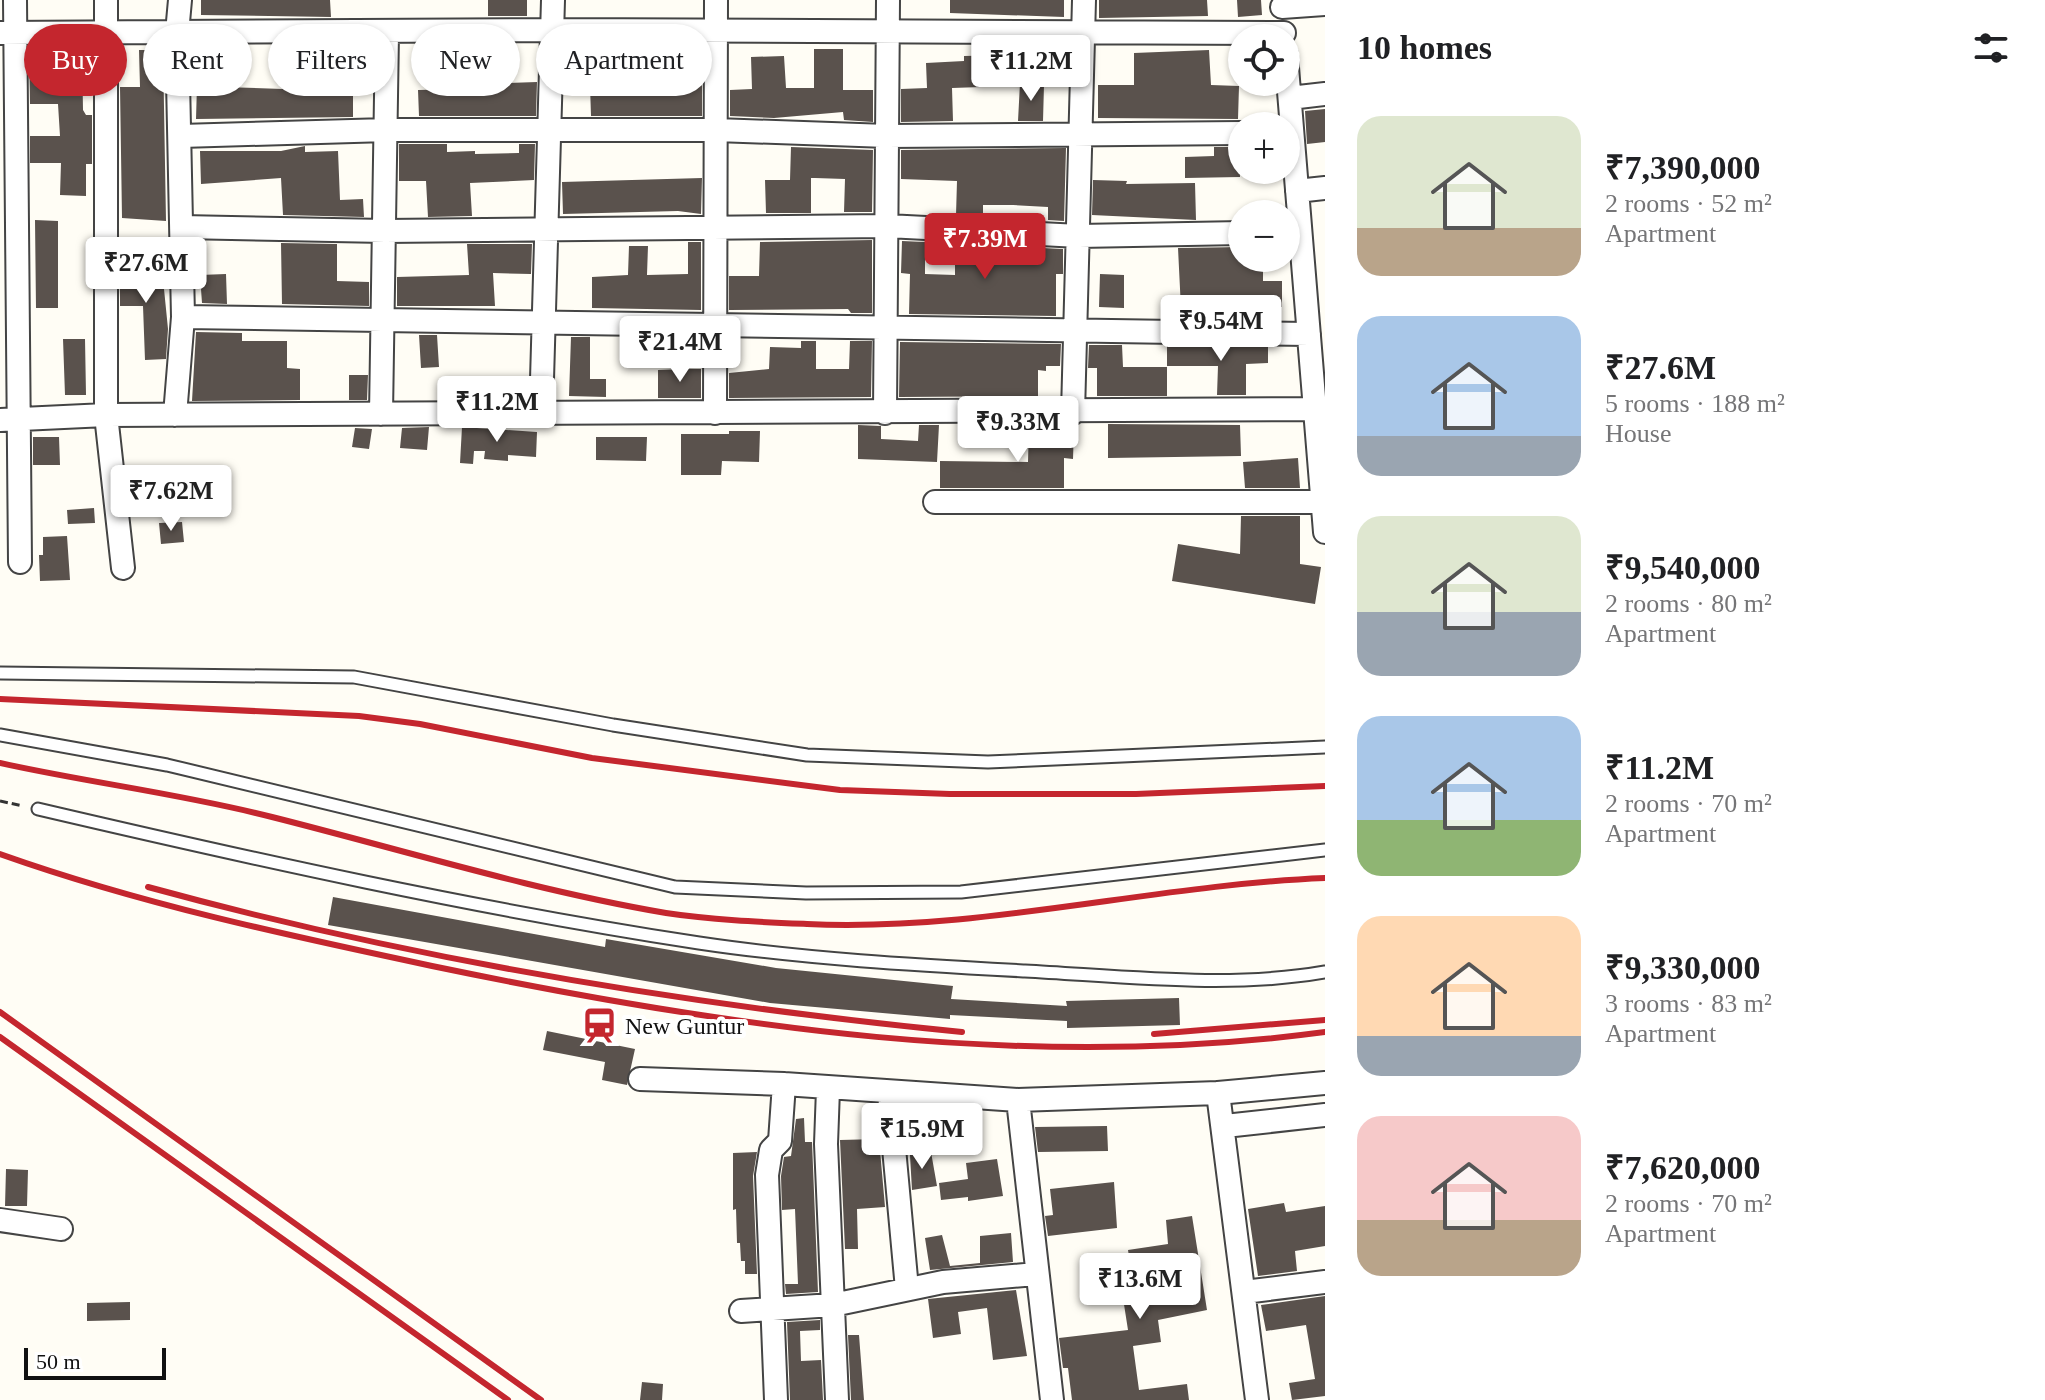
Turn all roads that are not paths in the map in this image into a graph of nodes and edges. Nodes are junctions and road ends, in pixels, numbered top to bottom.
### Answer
1 (15, 0) edge
2 (106, 0) edge
3 (180, 0) edge
4 (553, 0) edge
5 (716, 0) edge
6 (888, 0) edge
7 (1084, 0) edge
8 (1282, 4) edge
9 (1325, 4) edge
10 (105, 24) edge
11 (178, 24) edge
12 (552, 24) edge
13 (1284, 24) edge
14 (536, 30) edge
15 (712, 31) edge
16 (716, 31) junction
17 (888, 32) junction
18 (7, 33) edge
19 (395, 33) edge
20 (1085, 33) junction
21 (1228, 39) edge
22 (1325, 94) edge
23 (105, 96) edge
24 (179, 96) edge
25 (387, 96) edge
26 (552, 96) edge
27 (1290, 98) joint
28 (1290, 112) edge
29 (387, 130) junction
30 (552, 130) junction
31 (716, 130) junction
32 (1228, 133) edge
33 (1081, 135) junction
34 (181, 136) junction
35 (887, 136) junction
36 (1296, 184) edge
37 (1325, 188) edge
38 (1297, 191) junction
39 (1296, 200) edge
40 (887, 226) junction
41 (182, 227) junction
42 (716, 227) junction
43 (548, 229) junction
44 (385, 231) junction
45 (1228, 233) edge
46 (1079, 236) junction
47 (1300, 248) edge
48 (1315, 279) edge
49 (183, 317) junction
50 (383, 320) junction
51 (546, 322) junction
52 (715, 324) junction
53 (886, 325) junction
54 (1076, 330) junction
55 (1309, 334) junction
56 (1318, 366) edge
57 (1315, 409) junction
58 (715, 413) junction
59 (885, 413) junction
60 (1073, 413) junction
61 (381, 414) junction
62 (541, 414) junction
63 (106, 415) junction
64 (175, 415) junction
65 (9, 420) edge
66 (1322, 460) edge
67 (935, 502) dead end
68 (1322, 502) junction
69 (1325, 532) edge
70 (20, 562) dead end
71 (123, 568) dead end
72 (0, 673) edge
73 (0, 735) edge
74 (1325, 747) edge
75 (38, 809) road end
76 (1325, 850) edge
77 (1325, 972) edge
78 (640, 1079) dead end
79 (1325, 1083) edge
80 (784, 1084) junction
81 (828, 1089) junction
82 (1218, 1093) junction
83 (889, 1094) junction
84 (1018, 1100) junction
85 (1325, 1115) edge
86 (1225, 1126) junction
87 (0, 1220) edge
88 (61, 1229) dead end
89 (1036, 1274) junction
90 (1325, 1282) edge
91 (907, 1289) junction
92 (1244, 1292) junction
93 (833, 1305) junction
94 (772, 1309) junction
95 (741, 1311) dead end
96 (776, 1400) edge
97 (837, 1400) edge
98 (1052, 1400) edge
99 (1257, 1400) edge

1 - 18 street
2 - 10 street
3 - 11 street
4 - 12 street
5 - 16 street
6 - 17 street
7 - 20 street
8 - 9 street
8 - 13 street
14 - 19 street
15 - 16 street
16 - 17 street
16 - 31 street
17 - 20 street
17 - 35 street
18 - 65 street
20 - 21 street
20 - 33 street
22 - 27 street
23 - 63 street
24 - 34 street
25 - 29 street
26 - 30 street
27 - 28 street
29 - 30 street
29 - 34 street
29 - 44 street
30 - 31 street
30 - 43 street
31 - 35 street
31 - 42 street
32 - 33 street
33 - 35 street
33 - 46 street
34 - 41 street
35 - 40 street
36 - 38 street
37 - 38 street
38 - 39 street
40 - 42 street
40 - 46 street
40 - 53 street
41 - 44 street
41 - 49 street
42 - 43 street
42 - 52 street
43 - 44 street
43 - 51 street
44 - 50 street
45 - 46 street
46 - 54 street
47 - 48 street
48 - 55 street
49 - 50 street
49 - 64 street
50 - 51 street
50 - 61 street
51 - 52 street
51 - 62 street
52 - 53 street
52 - 58 street
53 - 54 street
53 - 59 street
54 - 55 street
54 - 60 street
55 - 56 street
56 - 57 street
57 - 60 street
57 - 66 street
58 - 59 street
58 - 62 street
59 - 60 street
61 - 62 street
61 - 64 street
63 - 64 street
63 - 65 street
63 - 71 street
65 - 70 street
66 - 68 street
67 - 68 street
68 - 69 street
72 - 74 lane
73 - 76 lane
75 - 77 lane
78 - 80 street
79 - 82 street
80 - 81 street
80 - 94 street
81 - 83 street
81 - 93 street
82 - 84 street
82 - 86 street
83 - 84 street
83 - 91 street
84 - 89 street
85 - 86 street
86 - 92 street
87 - 88 street
89 - 91 street
89 - 98 street
90 - 92 street
91 - 93 street
92 - 99 street
93 - 94 street
93 - 97 street
94 - 95 street
94 - 96 street

